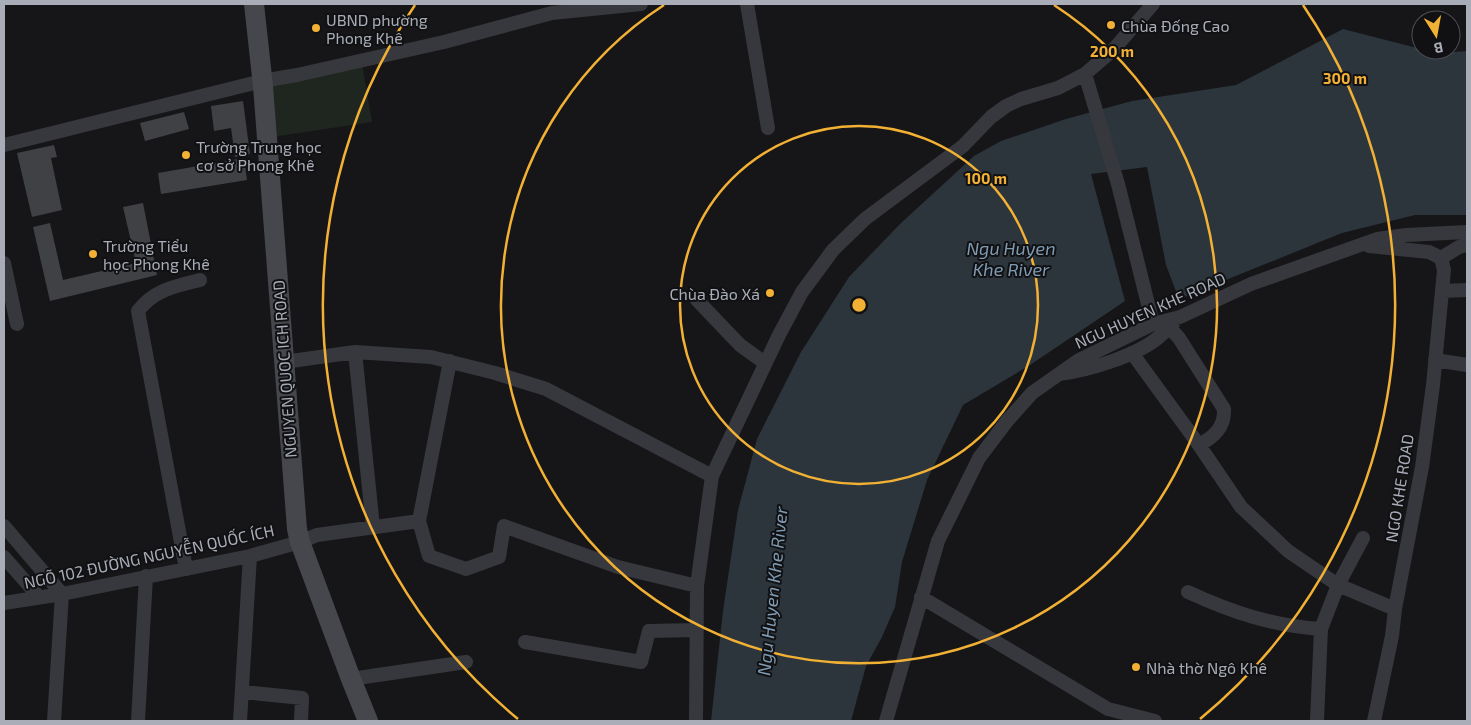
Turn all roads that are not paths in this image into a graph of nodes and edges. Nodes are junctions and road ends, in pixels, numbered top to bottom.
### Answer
1 (254, 4) edge
2 (641, 4) edge
3 (747, 4) edge
4 (1153, 4) edge
5 (1087, 80) junction
6 (262, 81) junction
7 (768, 128) dead end
8 (4, 145) edge
9 (1467, 232) edge
10 (1467, 244) edge
11 (1356, 245) junction
12 (1441, 258) junction
13 (4, 263) edge
14 (200, 280) dead end
15 (1467, 290) edge
16 (1442, 291) junction
17 (696, 300) dead end
18 (1180, 317) junction
19 (17, 324) dead end
20 (1153, 324) junction
21 (1169, 327) junction
22 (355, 352) junction
23 (1132, 353) junction
24 (1435, 360) junction
25 (284, 362) junction
26 (450, 362) junction
27 (765, 363) junction
28 (1467, 365) edge
29 (1059, 374) junction
30 (1199, 444) junction
31 (712, 476) junction
32 (419, 521) junction
33 (4, 526) edge
34 (373, 527) junction
35 (1363, 538) dead end
36 (300, 542) junction
37 (250, 556) junction
38 (4, 557) edge
39 (186, 569) junction
40 (146, 576) junction
41 (1338, 585) junction
42 (697, 586) junction
43 (1188, 592) dead end
44 (62, 594) junction
45 (38, 597) junction
46 (921, 597) junction
47 (4, 603) edge
48 (1395, 609) junction
49 (1321, 629) junction
50 (697, 630) junction
51 (525, 642) dead end
52 (466, 662) dead end
53 (351, 679) junction
54 (243, 692) junction
55 (1317, 720) edge
56 (54, 721) edge
57 (138, 721) edge
58 (240, 721) edge
59 (301, 721) edge
60 (368, 721) edge
61 (696, 721) edge
62 (886, 721) edge
63 (1155, 721) edge
64 (1374, 721) edge

1 - 6 street, NGUYEN QUOC ICH ROAD
2 - 6 street
3 - 7 street
4 - 5 street
5 - 20 street
5 - 27 street
6 - 8 street
6 - 25 street, NGUYEN QUOC ICH ROAD
9 - 11 street, NGU HUYEN KHE ROAD
10 - 12 street
11 - 12 street
11 - 18 street, NGU HUYEN KHE ROAD
12 - 16 street, NGO KHE ROAD
13 - 19 street
14 - 39 street
15 - 16 street
16 - 24 street, NGO KHE ROAD
17 - 27 street
18 - 20 street, NGU HUYEN KHE ROAD
18 - 21 street
20 - 29 street, NGU HUYEN KHE ROAD
21 - 23 street
21 - 30 street
22 - 25 street
22 - 26 street
22 - 34 street
23 - 29 street
23 - 30 street
24 - 28 street
24 - 48 street, NGO KHE ROAD
25 - 36 street, NGUYEN QUOC ICH ROAD
26 - 31 street
26 - 32 street
27 - 31 street
29 - 46 street, NGU HUYEN KHE ROAD
30 - 41 street
31 - 42 street
32 - 34 street, NGÕ 102 ĐƯỜNG NGUYỄN QUỐC ÍCH
32 - 42 street
33 - 44 street
34 - 36 street, NGÕ 102 ĐƯỜNG NGUYỄN QUỐC ÍCH
35 - 41 street
36 - 37 street, NGÕ 102 ĐƯỜNG NGUYỄN QUỐC ÍCH
36 - 53 street, NGUYEN QUOC ICH ROAD
37 - 39 street, NGÕ 102 ĐƯỜNG NGUYỄN QUỐC ÍCH
37 - 54 street
38 - 45 street
39 - 40 street, NGÕ 102 ĐƯỜNG NGUYỄN QUỐC ÍCH
40 - 44 street, NGÕ 102 ĐƯỜNG NGUYỄN QUỐC ÍCH
40 - 57 street
41 - 48 street
41 - 49 street
42 - 50 street
43 - 49 street
44 - 45 street, NGÕ 102 ĐƯỜNG NGUYỄN QUỐC ÍCH
44 - 56 street
45 - 47 street, NGÕ 102 ĐƯỜNG NGUYỄN QUỐC ÍCH
46 - 62 street, NGU HUYEN KHE ROAD
46 - 63 street
48 - 64 street, NGO KHE ROAD
49 - 55 street
50 - 51 street
50 - 61 street
52 - 53 street
53 - 60 street, NGUYEN QUOC ICH ROAD
54 - 58 street
54 - 59 street

